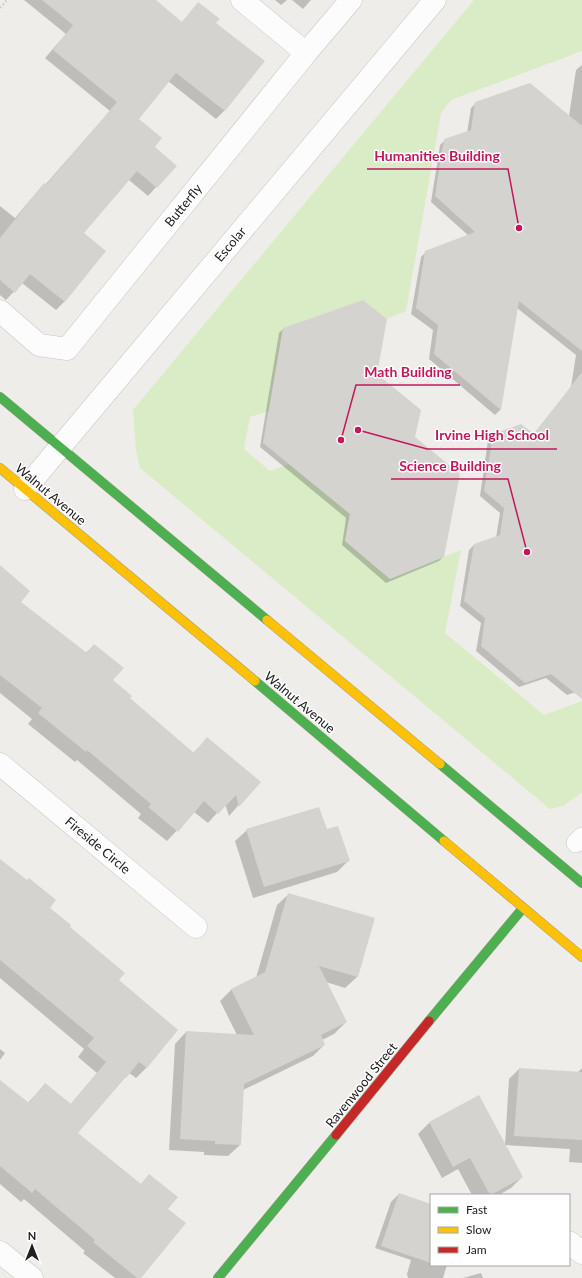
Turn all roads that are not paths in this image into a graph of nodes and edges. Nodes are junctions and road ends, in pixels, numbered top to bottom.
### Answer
1 (242, 0) edge
2 (351, 0) edge
3 (435, 0) edge
4 (306, 53) junction
5 (0, 311) edge
6 (0, 397) edge
7 (60, 447) junction
8 (0, 468) edge
9 (25, 489) junction
10 (0, 764) edge
11 (582, 883) edge
12 (523, 908) junction
13 (196, 927) dead end
14 (582, 957) edge
15 (570, 1243) edge
16 (0, 1252) edge
17 (582, 1253) edge
18 (32, 1278) edge
19 (218, 1278) edge

1 - 4 street
2 - 4 street, Butterfly
3 - 7 street, Escolar
4 - 5 street, Butterfly
6 - 7 main road
7 - 9 street, Escolar
7 - 11 main road
8 - 9 main road, Walnut Avenue
9 - 12 main road, Walnut Avenue
10 - 13 street, Fireside Circle
12 - 14 main road, Walnut Avenue
12 - 19 main road, Ravenwood Street
15 - 17 street
16 - 18 street

